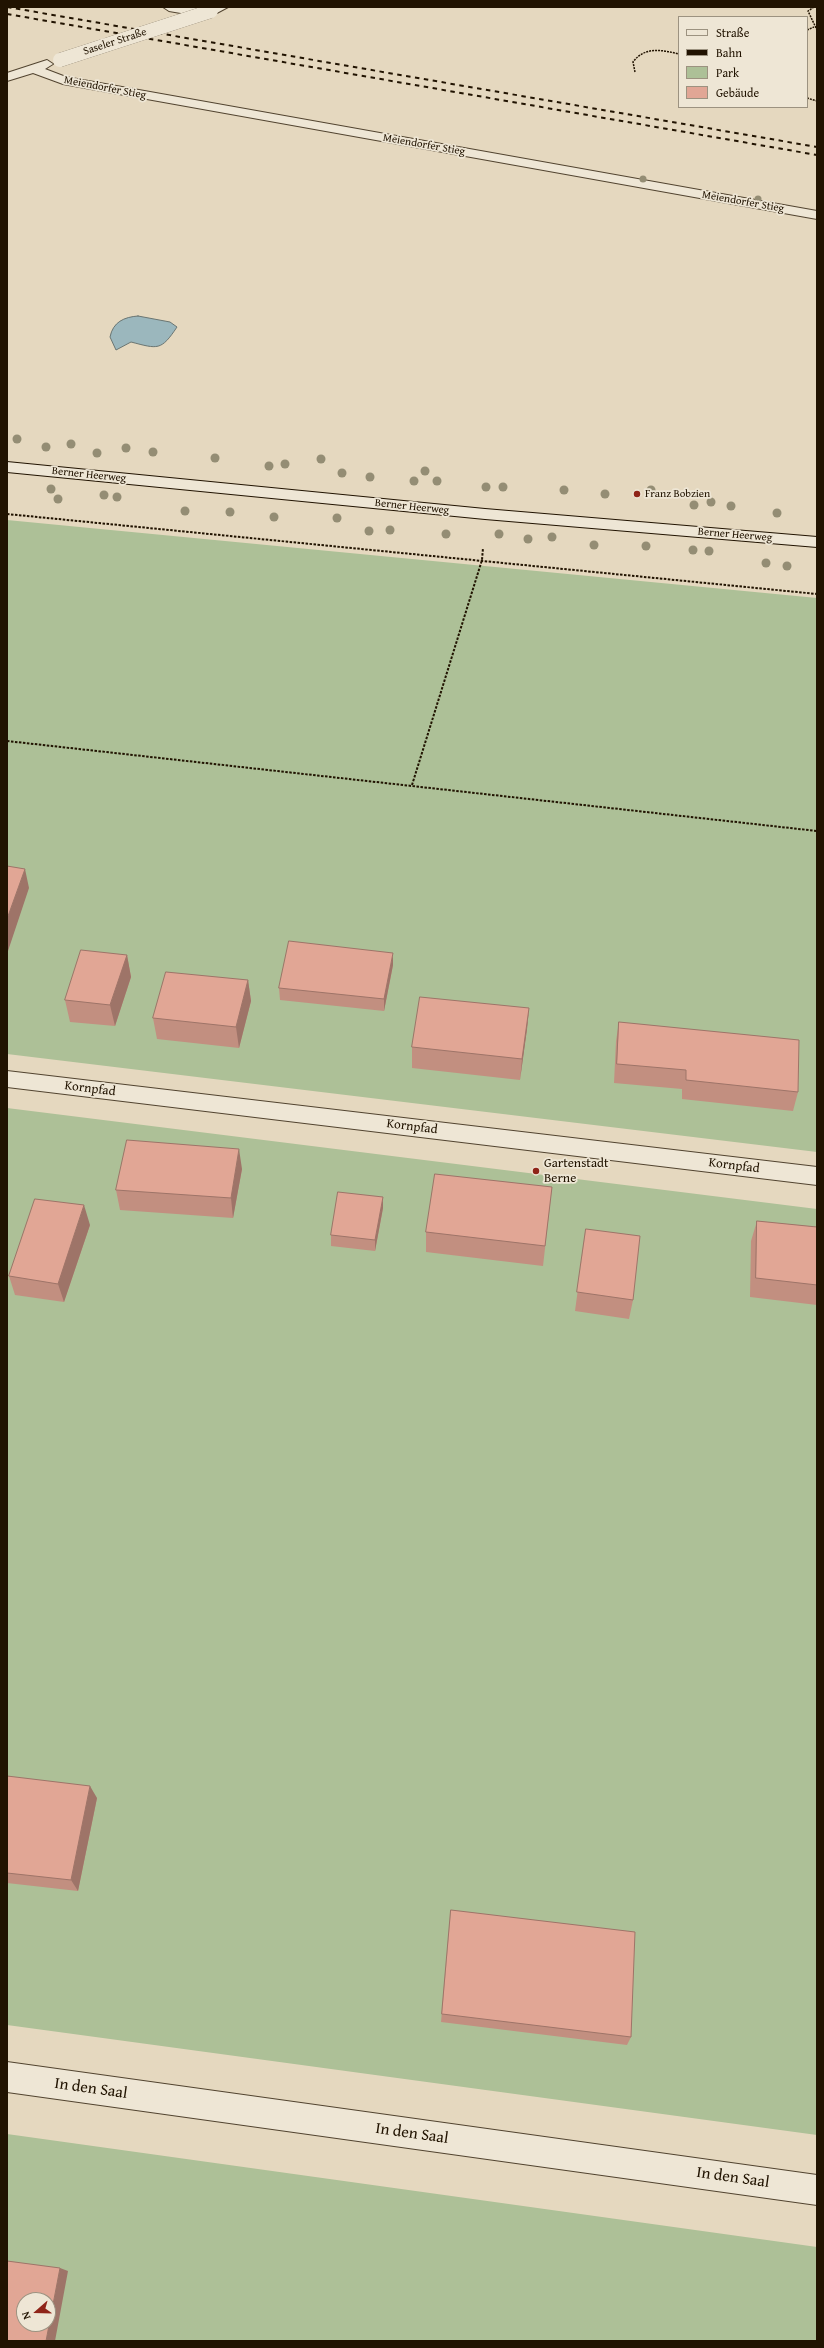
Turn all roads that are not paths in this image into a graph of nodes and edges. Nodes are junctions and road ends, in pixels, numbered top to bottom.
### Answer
1 (169, 7) edge
2 (212, 10) edge
3 (33, 68) junction
4 (7, 77) edge
5 (817, 215) edge
6 (7, 467) edge
7 (817, 542) edge
8 (7, 1079) edge
9 (817, 1176) edge
10 (7, 2077) edge
11 (817, 2190) edge

1 - 2 street
2 - 3 street, Saseler Straße, bridge
3 - 4 street, Saseler Straße
3 - 5 street, Meiendorfer Stieg
6 - 7 street, Berner Heerweg
8 - 9 street, Kornpfad
10 - 11 street, In den Saal

